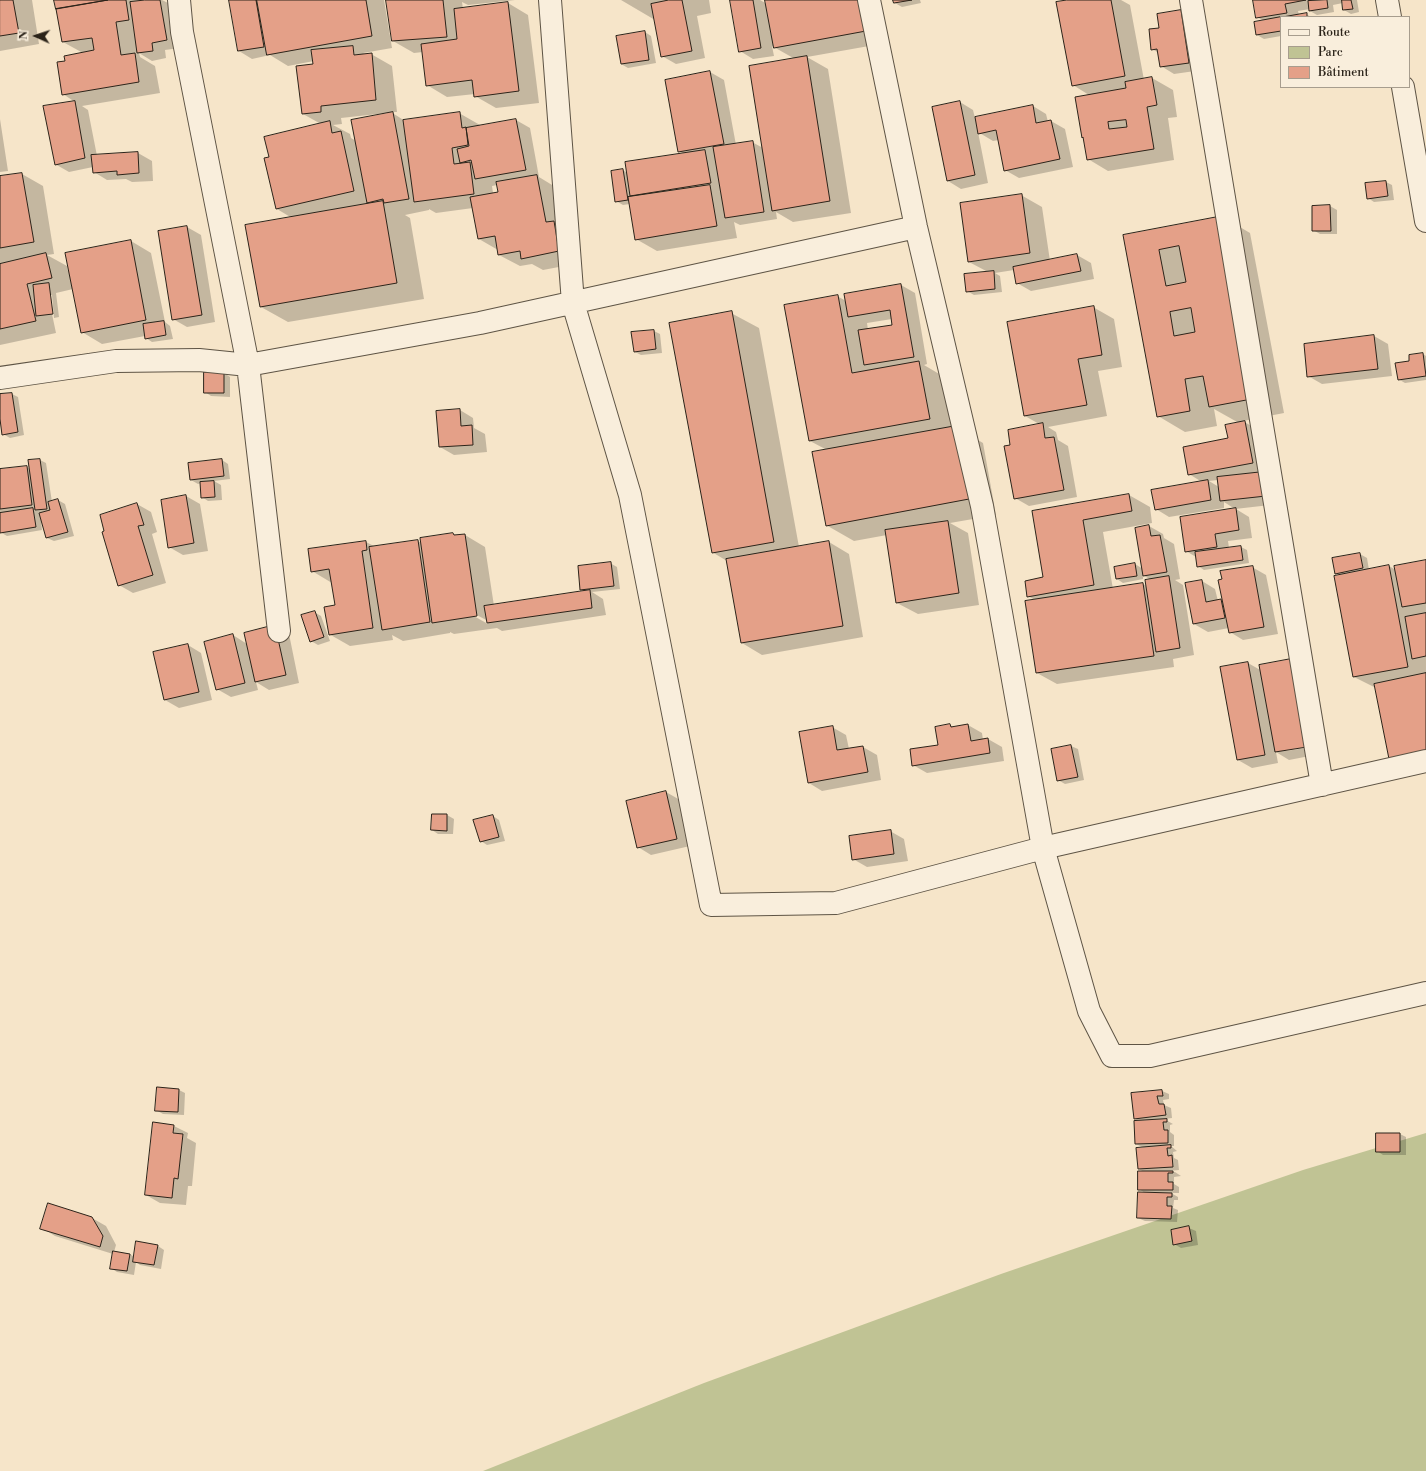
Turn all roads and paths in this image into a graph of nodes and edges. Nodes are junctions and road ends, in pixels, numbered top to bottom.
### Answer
1 (179, 0) edge
2 (550, 0) edge
3 (869, 0) edge
4 (1191, 0) edge
5 (1387, 0) edge
6 (1390, 16) edge
7 (1403, 88) edge
8 (1426, 221) edge
9 (916, 227) junction
10 (573, 303) junction
11 (248, 365) junction
12 (0, 378) edge
13 (279, 631) dead end
14 (1426, 761) edge
15 (1322, 785) junction
16 (1043, 848) junction
17 (1426, 993) edge

1 - 11 street
2 - 10 street
3 - 9 street
4 - 15 street
5 - 6 street
7 - 8 street
9 - 10 street
9 - 16 street
10 - 11 street
10 - 16 street
11 - 12 street
11 - 13 street
14 - 15 street
15 - 16 street
16 - 17 street

